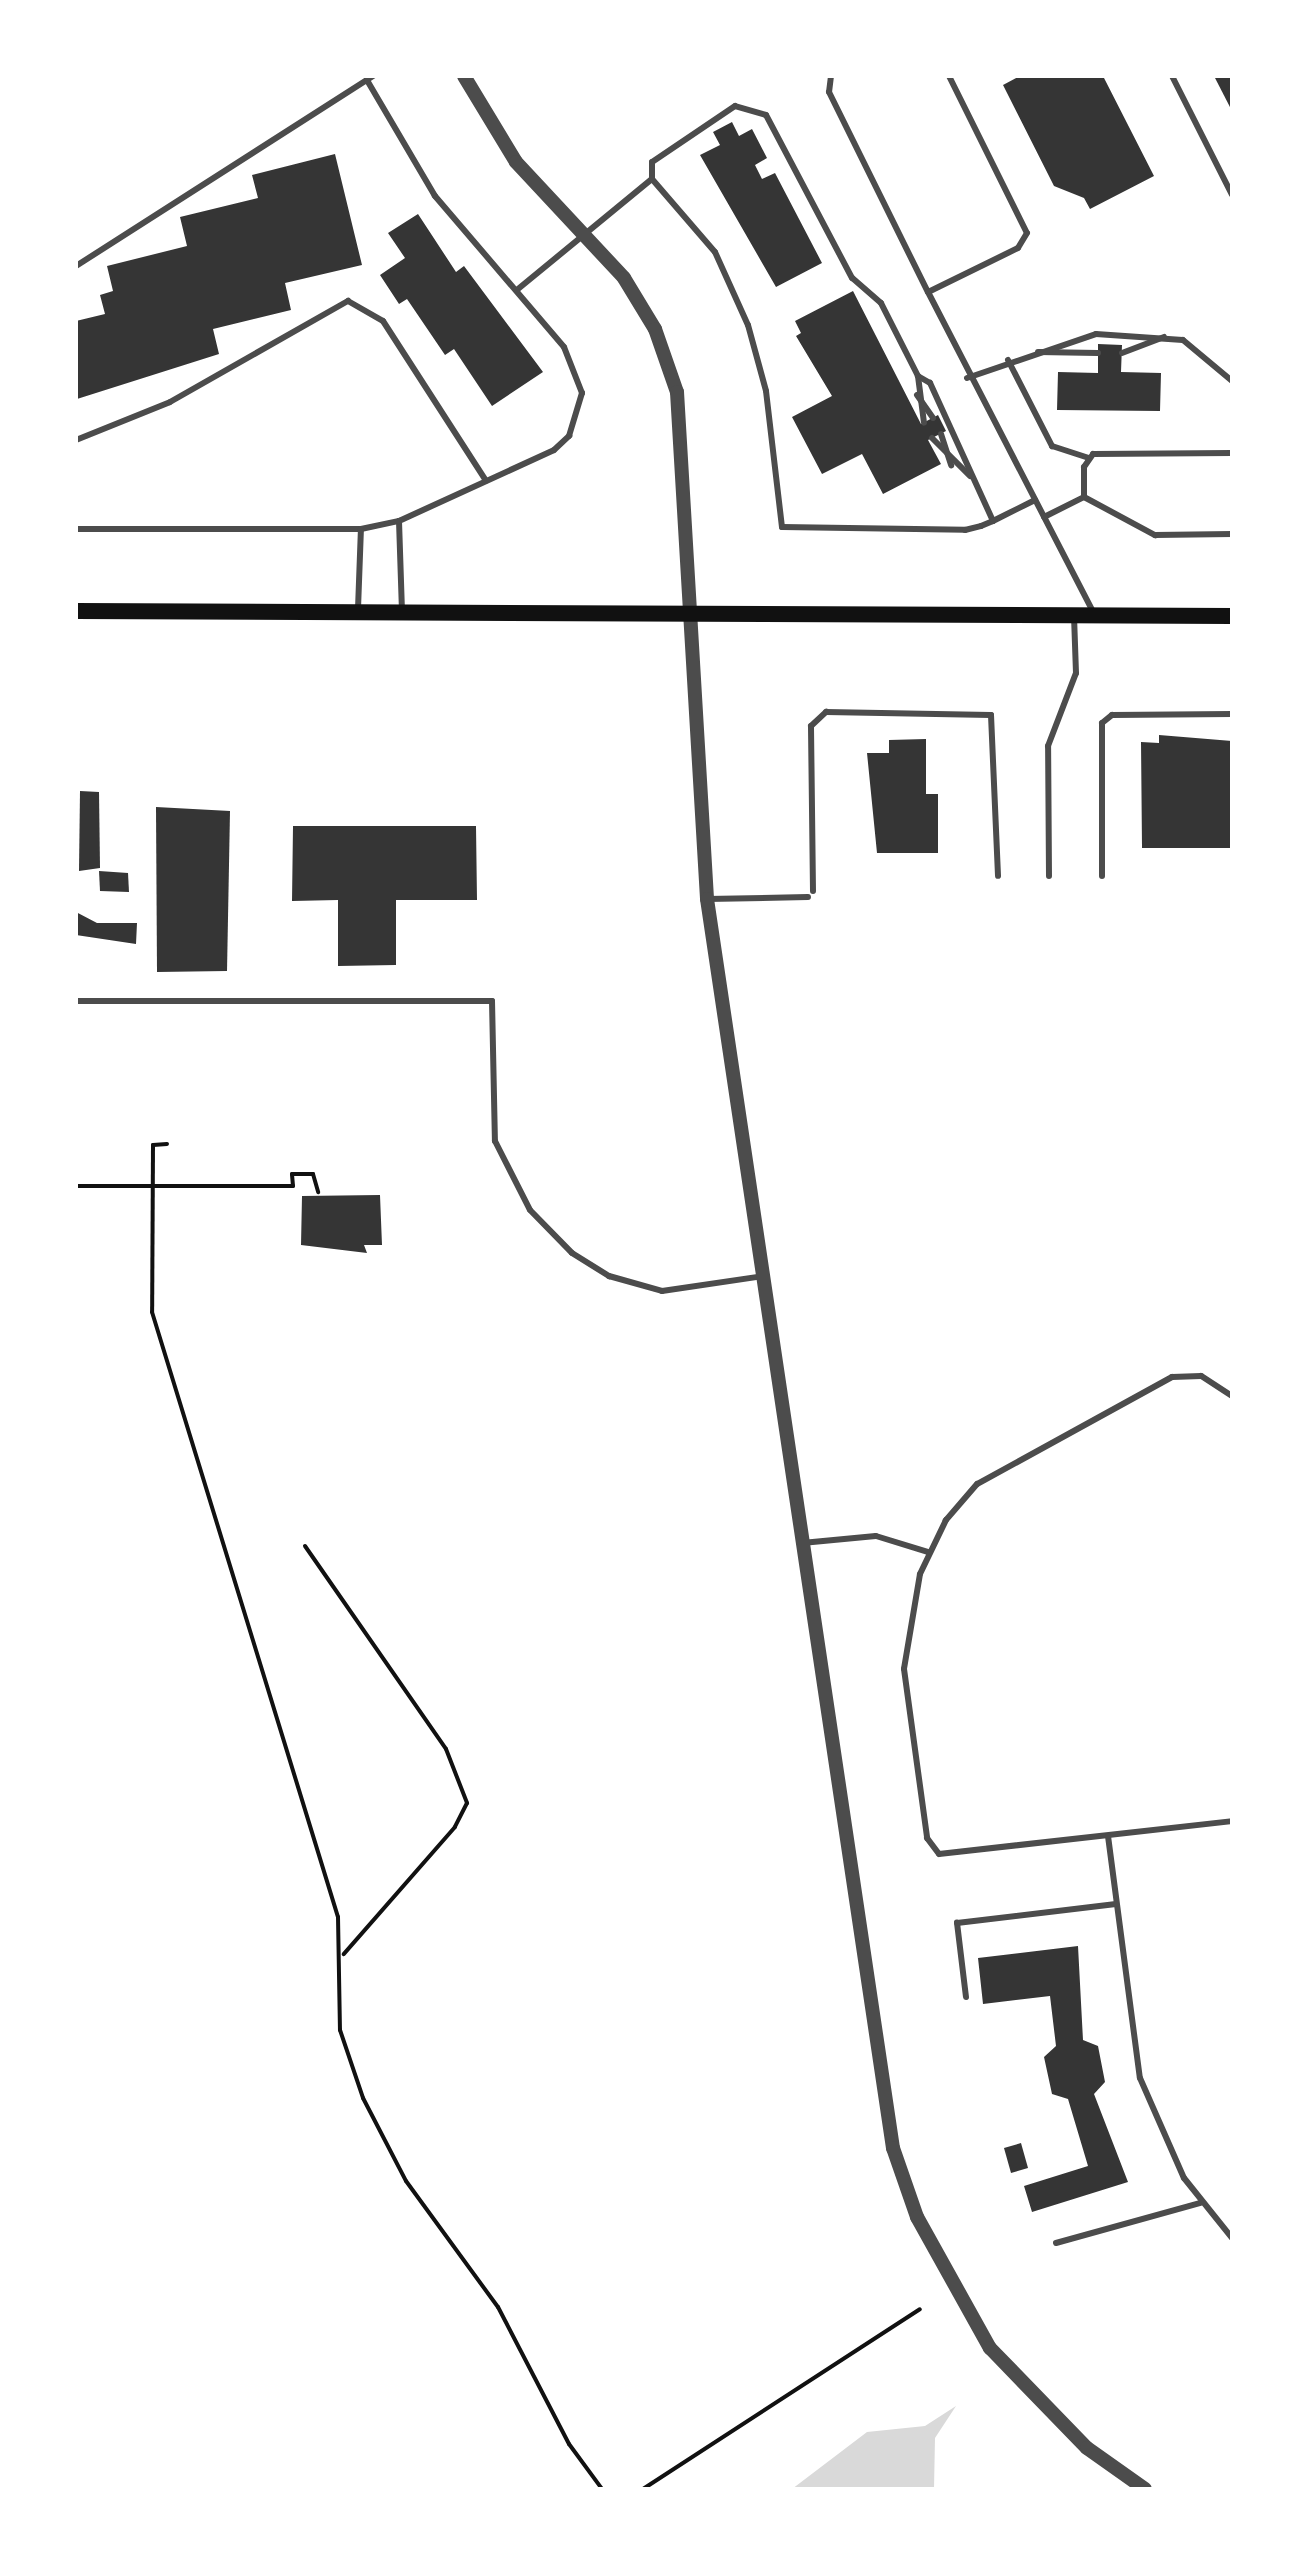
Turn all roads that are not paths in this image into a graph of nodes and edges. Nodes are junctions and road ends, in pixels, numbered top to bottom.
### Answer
1 (464, 76) edge
2 (831, 76) edge
3 (949, 76) edge
4 (1172, 76) edge
5 (370, 78) edge
6 (652, 179) junction
7 (1232, 195) edge
8 (583, 233) junction
9 (76, 266) edge
10 (518, 289) junction
11 (928, 292) junction
12 (1164, 337) junction
13 (1031, 352) junction
14 (1098, 353) dead end
15 (1122, 353) dead end
16 (1008, 360) junction
17 (918, 376) junction
18 (967, 378) junction
19 (1232, 381) edge
20 (916, 394) junction
21 (933, 418) dead end
22 (924, 423) dead end
23 (941, 434) dead end
24 (932, 438) dead end
25 (76, 440) edge
26 (1232, 453) edge
27 (1088, 458) junction
28 (951, 465) junction
29 (970, 476) junction
30 (486, 481) junction
31 (1084, 497) junction
32 (1035, 500) junction
33 (1044, 517) junction
34 (399, 521) junction
35 (993, 521) junction
36 (76, 529) edge
37 (361, 529) junction
38 (1232, 534) edge
39 (76, 611) edge
40 (358, 613) junction
41 (402, 613) junction
42 (689, 615) junction
43 (1074, 615) junction
44 (1094, 615) junction
45 (1232, 616) edge
46 (1232, 714) edge
47 (998, 876) dead end
48 (1049, 876) dead end
49 (1102, 876) dead end
50 (813, 891) dead end
51 (808, 897) dead end
52 (707, 899) junction
53 (76, 1001) edge
54 (763, 1276) junction
55 (1232, 1396) edge
56 (802, 1543) junction
57 (928, 1552) junction
58 (1232, 1821) edge
59 (1108, 1836) junction
60 (1116, 1904) junction
61 (966, 1997) dead end
62 (1200, 2203) junction
63 (1232, 2238) edge
64 (1056, 2243) dead end
65 (1145, 2489) edge

1 - 8 street
2 - 11 lane
3 - 11 lane
4 - 7 lane
5 - 9 lane
5 - 10 lane
6 - 8 lane
6 - 17 lane
6 - 35 lane
8 - 10 lane
8 - 42 street
10 - 30 lane
11 - 18 lane
12 - 13 lane
12 - 15 lane
12 - 19 lane
13 - 14 lane
13 - 16 lane
16 - 18 lane
16 - 27 lane
17 - 20 lane
17 - 29 lane
18 - 32 lane
20 - 21 lane
20 - 22 lane
23 - 28 lane
24 - 28 lane
25 - 30 lane
26 - 27 lane
27 - 31 lane
28 - 29 lane
29 - 35 lane
30 - 34 lane
31 - 33 lane
31 - 38 lane
32 - 33 lane
32 - 35 lane
33 - 44 lane
34 - 37 lane
34 - 41 lane
36 - 37 lane
37 - 40 lane
39 - 40 main road
40 - 41 main road
41 - 42 main road
42 - 43 main road
42 - 52 street
43 - 44 main road
43 - 48 lane
44 - 45 main road
46 - 49 lane
47 - 50 lane
51 - 52 lane
52 - 54 street
53 - 54 lane
54 - 56 street
55 - 57 lane
56 - 57 lane
56 - 65 street
57 - 59 lane
58 - 59 lane
59 - 60 lane
60 - 61 lane
60 - 62 lane
62 - 63 lane
62 - 64 lane

